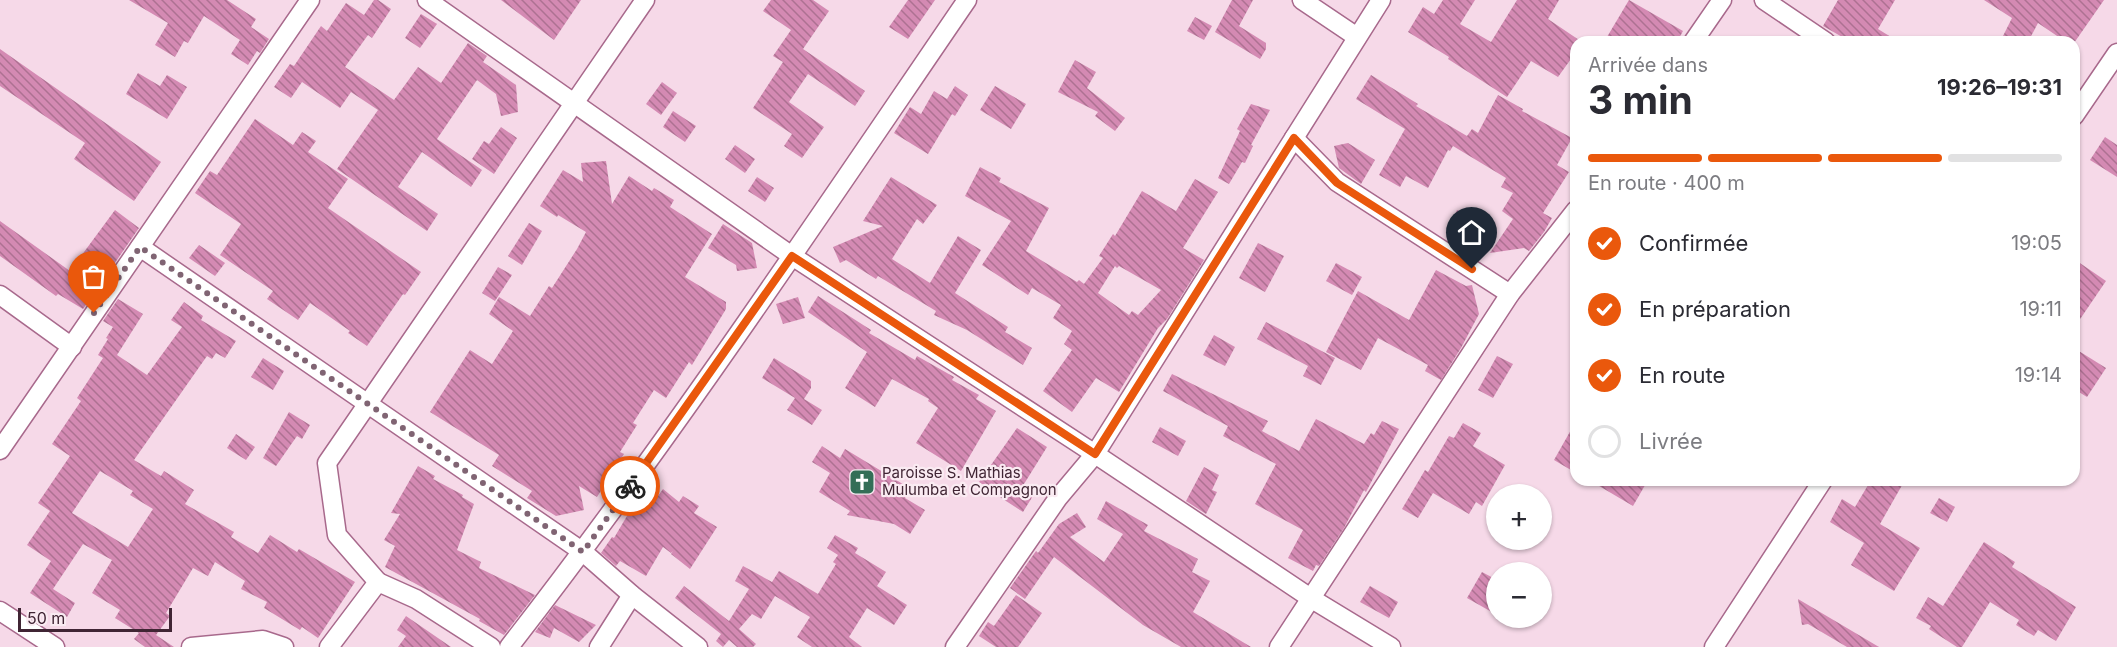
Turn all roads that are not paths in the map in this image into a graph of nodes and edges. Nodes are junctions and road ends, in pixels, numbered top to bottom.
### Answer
1 (310, 0) edge
2 (427, 0) edge
3 (645, 0) edge
4 (967, 0) edge
5 (1302, 0) edge
6 (1381, 0) edge
7 (1722, 0) edge
8 (1764, 0) edge
9 (1697, 36) edge
10 (1817, 36) edge
11 (1357, 38) junction
12 (2117, 53) edge
13 (574, 103) junction
14 (2080, 107) edge
15 (1294, 138) junction
16 (1570, 218) edge
17 (140, 247) junction
18 (792, 256) junction
19 (1510, 294) junction
20 (0, 295) edge
21 (72, 346) junction
22 (368, 403) junction
23 (0, 450) edge
24 (1095, 454) junction
25 (1819, 486) edge
26 (583, 552) junction
27 (378, 582) junction
28 (632, 595) junction
29 (1312, 599) junction
30 (0, 611) edge
31 (55, 647) edge
32 (191, 647) edge
33 (284, 647) edge
34 (329, 647) edge
35 (491, 647) edge
36 (509, 647) edge
37 (599, 647) edge
38 (698, 647) edge
39 (955, 647) edge
40 (1279, 647) edge
41 (1391, 647) edge
42 (1714, 647) edge

1 - 17 street
2 - 13 street
3 - 13 street
4 - 18 street
5 - 11 street
6 - 11 street
7 - 9 street
8 - 10 street
11 - 15 street
12 - 14 street
13 - 18 street
13 - 22 street
15 - 19 street
15 - 24 street
16 - 19 street
17 - 21 street
17 - 22 street
18 - 24 street
18 - 26 street
19 - 29 street
20 - 21 street
21 - 23 street
22 - 26 street
22 - 27 street
24 - 29 street
24 - 39 street
25 - 42 street
26 - 28 street
26 - 36 street
27 - 34 street
27 - 35 street
28 - 37 street
28 - 38 street
29 - 40 street
29 - 41 street
30 - 31 street
32 - 33 street

